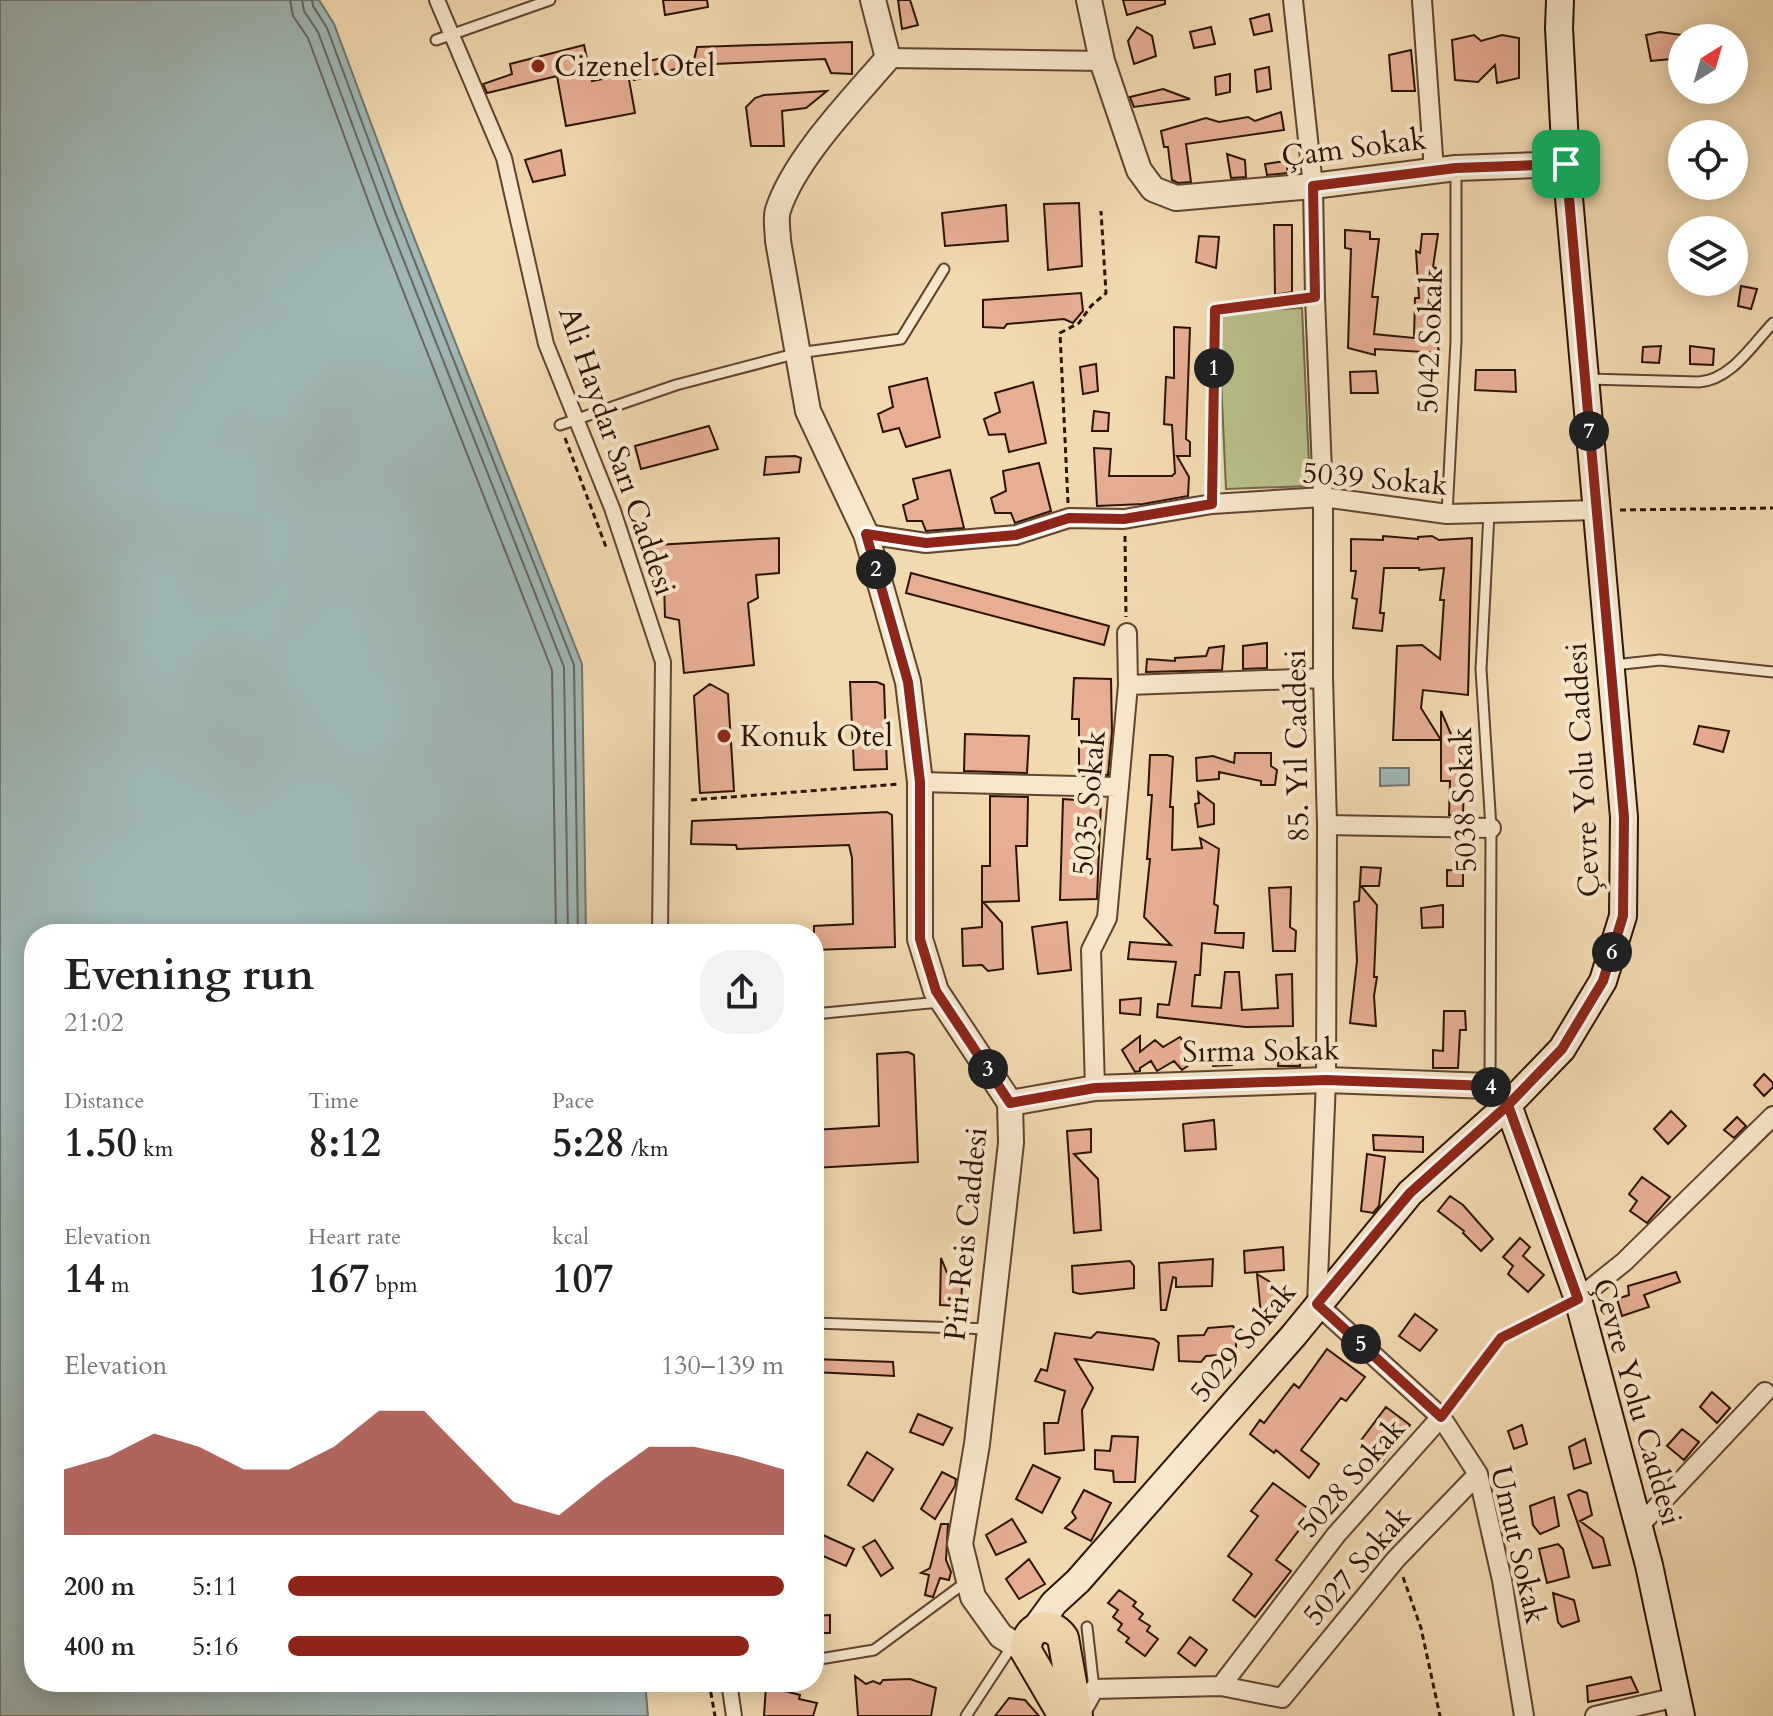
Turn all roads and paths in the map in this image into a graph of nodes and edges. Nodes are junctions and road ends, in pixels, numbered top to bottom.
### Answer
1 (437, 0) edge
2 (550, 0) edge
3 (873, 0) edge
4 (1089, 0) edge
5 (1293, 0) edge
6 (1422, 0) edge
7 (1560, 0) edge
8 (451, 34) junction
9 (436, 40) dead end
10 (888, 58) junction
11 (1102, 61) junction
12 (1566, 164) junction
13 (1445, 169) junction
14 (1313, 186) junction
15 (1101, 211) dead end
16 (944, 269) dead end
17 (1315, 297) junction
18 (1773, 323) edge
19 (798, 353) junction
20 (1584, 379) junction
21 (576, 418) junction
22 (560, 425) joint
23 (1323, 497) junction
24 (1212, 504) junction
25 (1773, 508) edge
26 (1596, 510) junction
27 (1489, 513) junction
28 (1447, 514) junction
29 (1069, 518) junction
30 (1124, 519) junction
31 (866, 534) junction
32 (609, 553) dead end
33 (1127, 633) joint
34 (1610, 665) junction
35 (1773, 672) edge
36 (1323, 678) junction
37 (1128, 685) junction
38 (920, 782) junction
39 (1119, 787) junction
40 (691, 800) dead end
41 (1327, 825) junction
42 (1491, 828) junction
43 (660, 924) edge
44 (943, 1002) junction
45 (824, 1013) edge
46 (1326, 1080) junction
47 (1095, 1088) junction
48 (1499, 1095) junction
49 (1010, 1103) junction
50 (1773, 1116) edge
51 (1578, 1299) junction
52 (1317, 1304) junction
53 (824, 1323) edge
54 (990, 1329) junction
55 (1765, 1392) dead end
56 (1441, 1417) junction
57 (1478, 1474) junction
58 (1639, 1526) junction
59 (1396, 1559) junction
60 (968, 1580) junction
61 (1039, 1640) junction
62 (824, 1658) edge
63 (1221, 1686) junction
64 (1094, 1689) junction
65 (711, 1692) edge
66 (730, 1692) edge
67 (1679, 1706) edge
68 (1284, 1707) edge
69 (715, 1716) edge
70 (734, 1716) edge
71 (966, 1716) edge
72 (1064, 1716) edge
73 (1078, 1716) edge
74 (1440, 1716) edge
75 (1524, 1716) edge
76 (1595, 1716) edge

1 - 8 street, Ali Haydar Sarı Caddesi
2 - 8 lane
3 - 10 street
4 - 11 street
5 - 14 street, 85. Yıl Caddesi
6 - 13 street
7 - 12 main road, Çevre Yolu Caddesi
8 - 9 lane
8 - 21 street, Ali Haydar Sarı Caddesi
10 - 11 street
10 - 19 street, Piri Reis Caddesi
11 - 14 street, Çam Sokak
12 - 13 street, Çam Sokak
12 - 20 main road, Çevre Yolu Caddesi
13 - 14 street, Çam Sokak
13 - 28 lane, 5042 Sokak
14 - 17 street, 85. Yıl Caddesi
15 - 29 path
16 - 19 lane
17 - 23 street, 85. Yıl Caddesi
17 - 24 lane
18 - 20 lane
19 - 21 lane
19 - 31 street, Piri Reis Caddesi
20 - 26 main road, Çevre Yolu Caddesi
21 - 22 lane
21 - 43 street, Ali Haydar Sarı Caddesi
22 - 32 path
23 - 24 street, 5039 Sokak
23 - 28 street, 5039 Sokak
23 - 36 street, 85. Yıl Caddesi
24 - 30 street, 5039 Sokak
25 - 26 path
26 - 27 street, 5039 Sokak
26 - 34 main road, Çevre Yolu Caddesi
27 - 28 street, 5039 Sokak
27 - 42 lane, 5038 Sokak
29 - 30 street, 5039 Sokak
29 - 31 street, 5039 Sokak
30 - 33 path
31 - 38 street, Piri Reis Caddesi
33 - 37 street, 5035 Sokak
34 - 35 lane
34 - 48 main road, Çevre Yolu Caddesi
36 - 37 street
36 - 41 street, 85. Yıl Caddesi
37 - 39 street, 5035 Sokak
38 - 39 street
38 - 40 path
38 - 44 street, Piri Reis Caddesi
39 - 47 street, 5035 Sokak
41 - 42 street
41 - 46 street, 85. Yıl Caddesi
42 - 48 lane, 5038 Sokak
44 - 45 lane
44 - 49 street, Piri Reis Caddesi
46 - 47 street, Sırma Sokak
46 - 48 street, Sırma Sokak
46 - 52 street, 85. Yıl Caddesi
47 - 49 street, Sırma Sokak
48 - 51 main road, Çevre Yolu Caddesi
48 - 52 main road, 5029 Sokak
49 - 54 street, Piri Reis Caddesi
50 - 51 street
51 - 56 path, 5028 Sokak
51 - 58 main road, Çevre Yolu Caddesi
52 - 56 street, Umut Sokak
52 - 61 main road, 5029 Sokak
53 - 54 lane
54 - 60 street, Piri Reis Caddesi
55 - 58 street
56 - 57 street, Umut Sokak
56 - 63 street, 5028 Sokak
57 - 59 street, 5027 Sokak
57 - 75 street, Umut Sokak
58 - 67 main road, Çevre Yolu Caddesi
59 - 68 street, 5027 Sokak
59 - 74 path
60 - 61 street, Piri Reis Caddesi
60 - 62 lane
61 - 64 lane
61 - 71 lane
61 - 72 main road
61 - 73 main road
63 - 64 street
63 - 68 street
64 - 73 street
65 - 69 path
66 - 70 street
67 - 76 street

